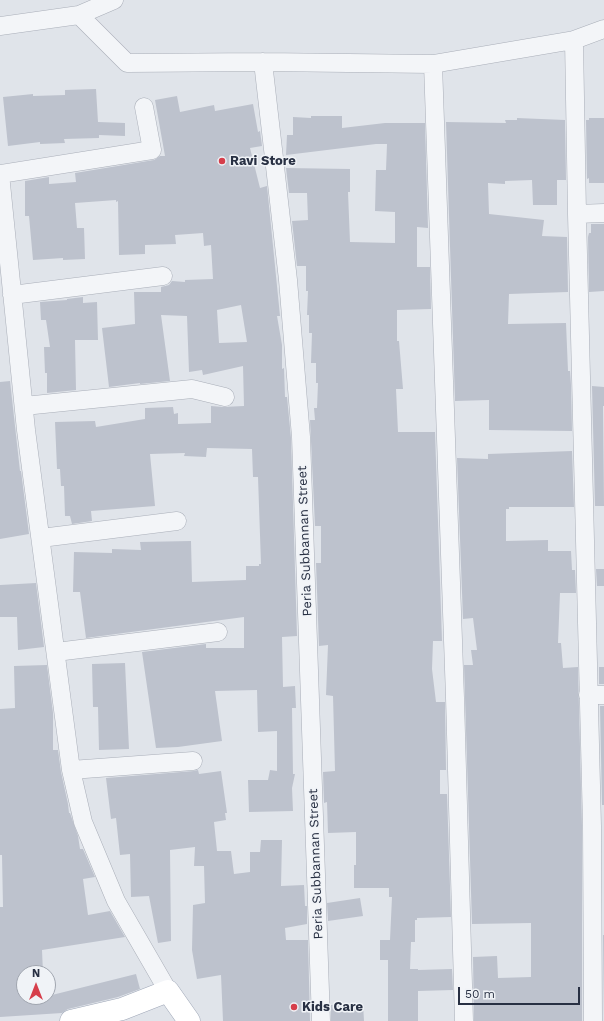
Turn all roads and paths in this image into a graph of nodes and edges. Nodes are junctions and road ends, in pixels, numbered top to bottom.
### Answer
1 (114, 0) edge
2 (79, 15) junction
3 (0, 26) edge
4 (604, 29) edge
5 (574, 40) junction
6 (262, 62) junction
7 (433, 64) junction
8 (144, 107) dead end
9 (0, 174) edge
10 (577, 214) junction
11 (604, 214) edge
12 (163, 276) dead end
13 (12, 295) junction
14 (225, 397) dead end
15 (24, 406) junction
16 (177, 521) dead end
17 (41, 538) junction
18 (218, 632) dead end
19 (56, 652) junction
20 (596, 695) edge
21 (193, 762) dead end
22 (71, 770) junction
23 (168, 991) junction
24 (71, 1021) edge
25 (189, 1021) edge
26 (321, 1021) edge
27 (464, 1021) edge
28 (592, 1021) edge

1 - 2 street
2 - 3 street
2 - 6 street
4 - 5 street
5 - 7 street
5 - 10 street
6 - 7 street
6 - 26 street, Peria Subbannan Street
7 - 27 street
8 - 9 street
9 - 13 street
10 - 11 street
10 - 20 street
12 - 13 street
13 - 15 street
14 - 15 street
15 - 17 street
16 - 17 street
17 - 19 street
18 - 19 street
19 - 22 street
20 - 28 street
21 - 22 street
22 - 23 street
23 - 24 main road
23 - 25 main road

